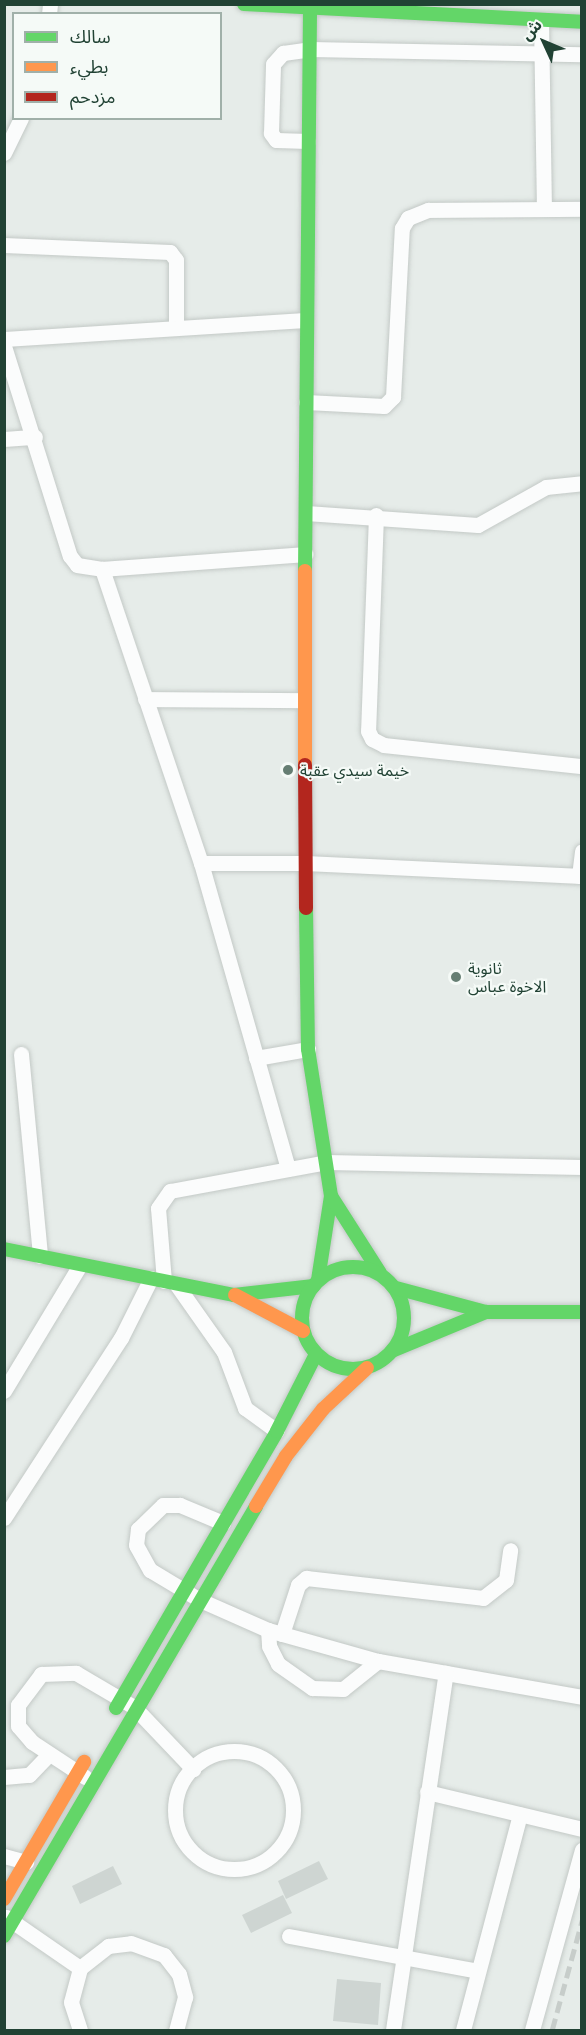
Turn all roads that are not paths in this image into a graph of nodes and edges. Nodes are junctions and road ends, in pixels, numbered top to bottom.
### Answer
1 (244, 4) edge
2 (310, 6) edge
3 (541, 20) junction
4 (582, 22) edge
5 (310, 49) junction
6 (541, 53) junction
7 (582, 54) edge
8 (20, 120) edge
9 (308, 141) junction
10 (4, 153) edge
11 (544, 209) junction
12 (582, 209) edge
13 (4, 245) edge
14 (305, 320) junction
15 (176, 328) junction
16 (4, 339) edge
17 (4, 346) edge
18 (306, 402) junction
19 (35, 437) junction
20 (4, 439) edge
21 (582, 483) edge
22 (306, 513) junction
23 (375, 515) junction
24 (305, 554) junction
25 (102, 569) junction
26 (145, 699) junction
27 (304, 700) junction
28 (582, 766) edge
29 (582, 851) edge
30 (201, 863) junction
31 (305, 863) junction
32 (580, 876) edge
33 (308, 1049) junction
34 (21, 1054) dead end
35 (256, 1058) junction
36 (326, 1162) junction
37 (582, 1167) edge
38 (288, 1169) junction
39 (331, 1196) junction
40 (4, 1249) edge
41 (40, 1256) junction
42 (80, 1265) junction
43 (380, 1273) junction
44 (164, 1281) junction
45 (315, 1283) junction
46 (396, 1288) junction
47 (234, 1295) junction
48 (486, 1312) junction
49 (582, 1312) edge
50 (303, 1331) junction
51 (394, 1350) junction
52 (316, 1354) junction
53 (367, 1368) junction
54 (4, 1391) edge
55 (277, 1431) junction
56 (4, 1518) edge
57 (223, 1523) junction
58 (510, 1550) dead end
59 (184, 1591) junction
60 (200, 1600) junction
61 (275, 1632) junction
62 (378, 1661) junction
63 (446, 1673) junction
64 (582, 1697) edge
65 (127, 1703) junction
66 (110, 1718) dead end
67 (94, 1746) dead end
68 (49, 1754) junction
69 (193, 1769) junction
70 (4, 1777) edge
71 (84, 1777) junction
72 (427, 1791) junction
73 (520, 1814) junction
74 (582, 1829) edge
75 (582, 1850) edge
76 (4, 1856) edge
77 (26, 1862) junction
78 (4, 1899) edge
79 (9, 1919) edge
80 (4, 1936) edge
81 (289, 1936) dead end
82 (403, 1958) junction
83 (80, 1968) junction
84 (478, 1971) junction
85 (398, 2030) edge
86 (80, 2031) edge
87 (176, 2031) edge
88 (463, 2031) edge
89 (532, 2031) edge

1 - 2 main road
2 - 3 main road
2 - 5 main road
3 - 4 main road
3 - 6 street
5 - 6 street
5 - 9 main road
5 - 9 street
6 - 7 street
6 - 11 street
8 - 10 street
9 - 14 main road
11 - 12 street
11 - 18 street
13 - 15 street
14 - 15 street
14 - 18 main road
15 - 16 street
17 - 19 street
18 - 22 main road
19 - 20 street
19 - 25 street
21 - 23 street
22 - 23 street
22 - 24 main road
23 - 28 street
24 - 25 street
24 - 27 main road
25 - 26 street
26 - 27 street
26 - 30 street
27 - 31 main road
29 - 32 street
30 - 31 street
30 - 35 street
31 - 32 street
31 - 33 main road
33 - 35 street
33 - 36 main road
34 - 41 street
35 - 38 street
36 - 37 street
36 - 38 street
36 - 39 main road
38 - 44 street
39 - 43 main road
39 - 45 main road
40 - 41 main road
41 - 42 main road
42 - 44 main road
42 - 54 street
43 - 45 main road
43 - 46 main road
44 - 47 main road
44 - 55 street
44 - 56 street
45 - 47 main road
45 - 50 main road
46 - 48 main road
46 - 51 main road
47 - 50 main road
48 - 49 main road
48 - 51 main road
50 - 52 main road
51 - 53 main road
52 - 53 main road
52 - 55 main road
53 - 60 main road
55 - 57 main road
57 - 59 main road
57 - 59 street
58 - 61 street
59 - 60 street
59 - 65 main road
60 - 61 street
60 - 65 main road
61 - 62 street
61 - 62 street
62 - 63 street
63 - 64 street
63 - 72 street
65 - 66 main road
65 - 68 street
65 - 69 street
65 - 71 main road
67 - 71 main road
68 - 70 street
68 - 71 street
69 - 69 street
71 - 77 main road
71 - 79 main road
72 - 73 street
72 - 82 street
73 - 74 street
73 - 84 street
75 - 89 street
76 - 77 street
77 - 78 main road
79 - 80 main road
79 - 83 street
81 - 82 street
82 - 84 street
82 - 85 street
83 - 86 street
83 - 87 street
84 - 88 street

